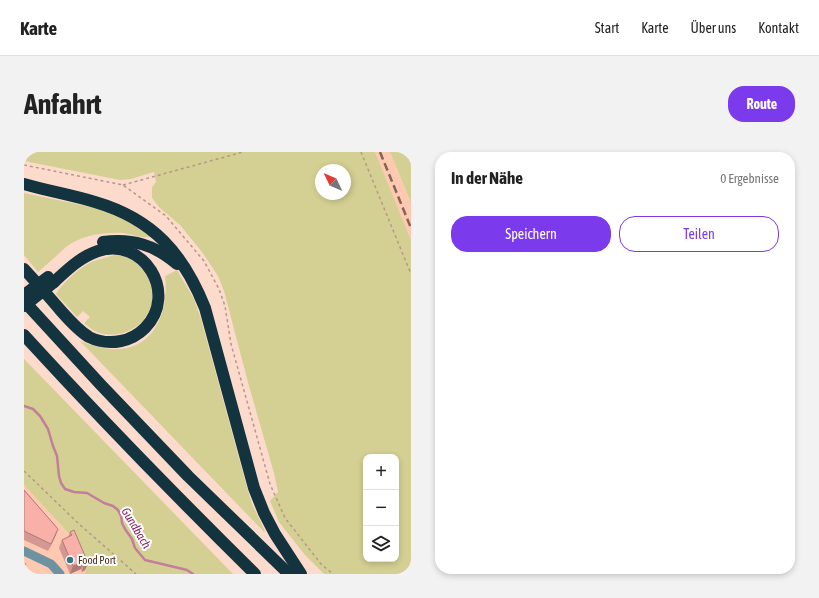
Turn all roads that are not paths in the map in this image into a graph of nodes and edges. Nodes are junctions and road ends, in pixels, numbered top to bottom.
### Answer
1 (24, 184) edge
2 (24, 269) edge
3 (51, 279) junction
4 (193, 280) junction
5 (24, 295) edge
6 (24, 300) edge
7 (24, 306) edge
8 (24, 335) edge
9 (24, 551) edge
10 (60, 574) edge
11 (255, 574) edge
12 (289, 574) edge
13 (301, 574) edge

1 - 4 highway
2 - 3 highway
3 - 4 highway
3 - 5 highway, bridge
3 - 7 highway, bridge
4 - 13 highway
6 - 12 highway
8 - 11 highway
9 - 10 lane

